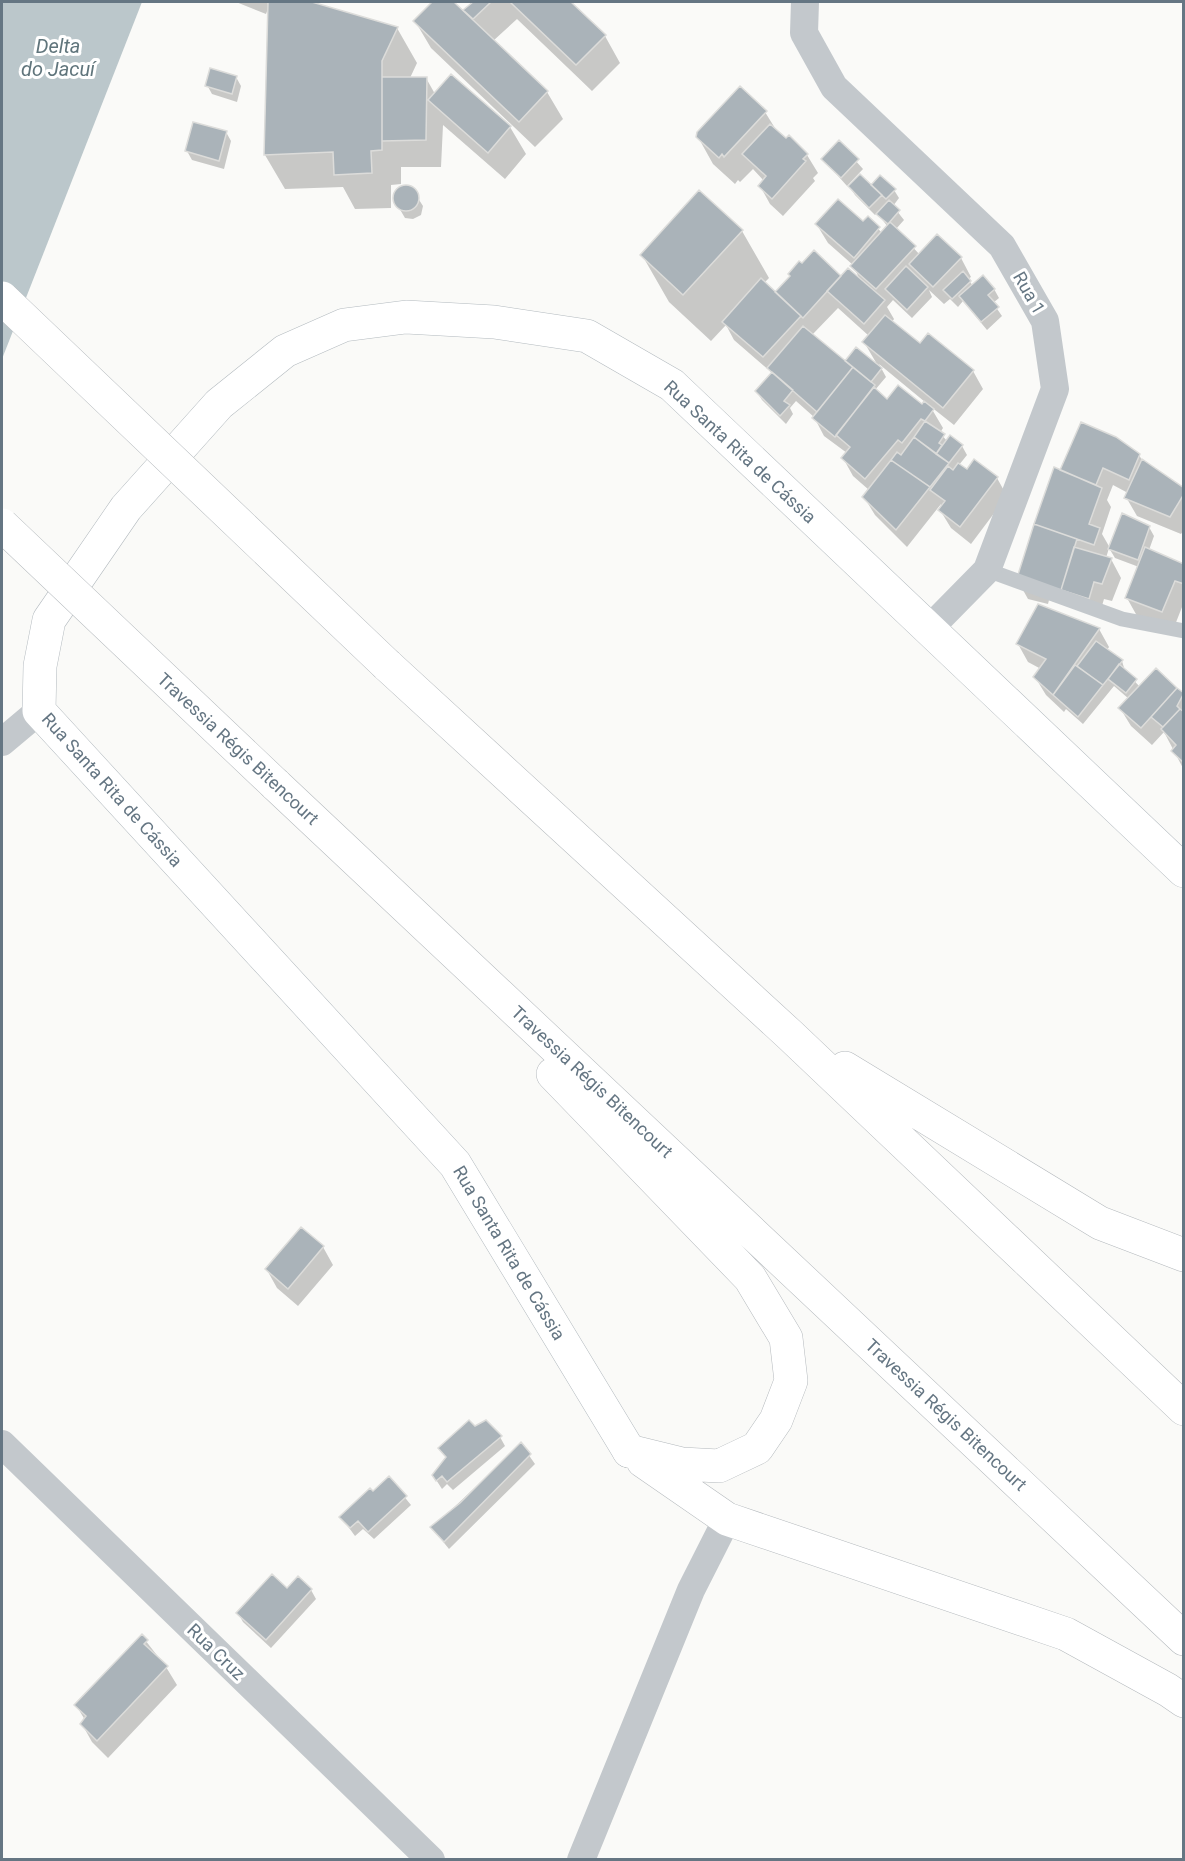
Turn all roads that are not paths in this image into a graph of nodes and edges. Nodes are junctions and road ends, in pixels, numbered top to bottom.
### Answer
1 (805, 2) edge
2 (2, 298) edge
3 (2, 525) edge
4 (987, 570) junction
5 (928, 630) junction
6 (1184, 631) edge
7 (39, 711) junction
8 (2, 742) edge
9 (1184, 871) edge
10 (478, 974) junction
11 (790, 1035) junction
12 (1184, 1255) edge
13 (1184, 1408) edge
14 (2, 1444) edge
15 (629, 1451) junction
16 (727, 1519) junction
17 (1184, 1639) edge
18 (1184, 1701) edge
19 (431, 1860) edge
20 (581, 1860) edge

1 - 4 street, Rua 1
2 - 11 main road, bridge
3 - 10 main road, Travessia Régis Bitencourt, bridge
4 - 5 street, Rua 1
4 - 6 lane
5 - 7 main road, Rua Santa Rita de Cássia
5 - 9 main road, Rua Santa Rita de Cássia
7 - 8 street
7 - 15 main road, Rua Santa Rita de Cássia
10 - 15 main road
10 - 17 main road, Travessia Régis Bitencourt
11 - 12 main road
11 - 13 main road
14 - 19 street, Rua Cruz
15 - 16 main road
16 - 18 main road
16 - 20 street

